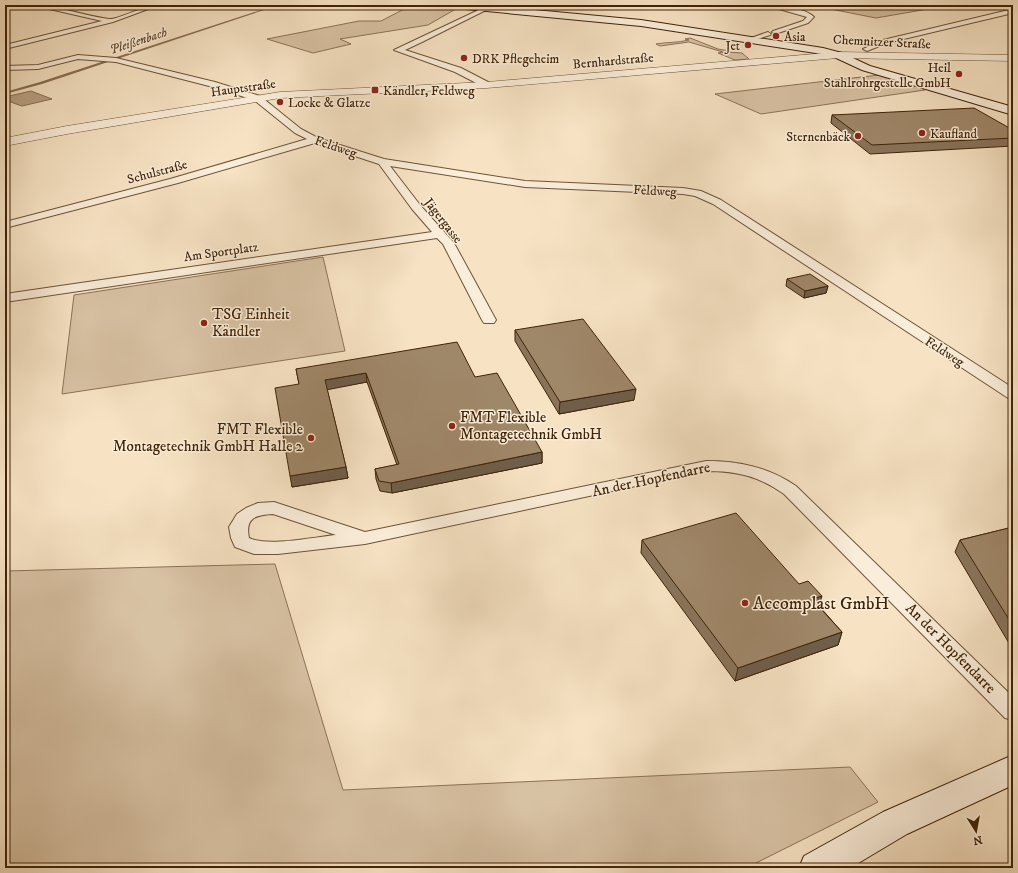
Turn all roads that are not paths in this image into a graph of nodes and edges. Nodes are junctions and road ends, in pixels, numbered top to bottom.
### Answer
1 (35, 5) edge
2 (156, 5) edge
3 (455, 5) edge
4 (532, 5) edge
5 (768, 5) edge
6 (487, 8) junction
7 (513, 10) junction
8 (1013, 11) edge
9 (111, 20) junction
10 (751, 39) junction
11 (785, 45) junction
12 (5, 48) edge
13 (867, 48) dead end
14 (838, 55) junction
15 (1013, 58) edge
16 (790, 59) junction
17 (5, 68) edge
18 (487, 85) junction
19 (257, 98) junction
20 (1013, 111) edge
21 (315, 140) junction
22 (5, 142) edge
23 (382, 162) junction
24 (5, 225) edge
25 (441, 234) junction
26 (5, 298) edge
27 (489, 320) dead end
28 (1013, 395) edge
29 (365, 538) junction
30 (1013, 711) edge
31 (1013, 769) edge
32 (817, 868) edge

1 - 9 street
2 - 9 street
3 - 6 main road, Chemnitzer Straße
4 - 7 street
5 - 10 street, Chemnitzer Straße
6 - 7 main road, Chemnitzer Straße
6 - 18 street
7 - 10 main road, Chemnitzer Straße
8 - 13 street
9 - 12 street
10 - 11 main road, Chemnitzer Straße
11 - 14 main road, Chemnitzer Straße
11 - 16 street
14 - 15 street, Chemnitzer Straße
14 - 16 street, Bernhardstraße
14 - 20 main road
16 - 18 street, Bernhardstraße
17 - 19 street
18 - 19 street, Hauptstraße
19 - 21 street, Feldweg
19 - 22 street, Hauptstraße
21 - 23 street, Feldweg
21 - 24 street, Schulstraße
23 - 25 street, Jägergasse
23 - 28 street, Feldweg
25 - 26 street, Am Sportplatz
25 - 27 street, Jägergasse
29 - 29 street, An der Hopfendarre
29 - 30 street, An der Hopfendarre
31 - 32 main road

